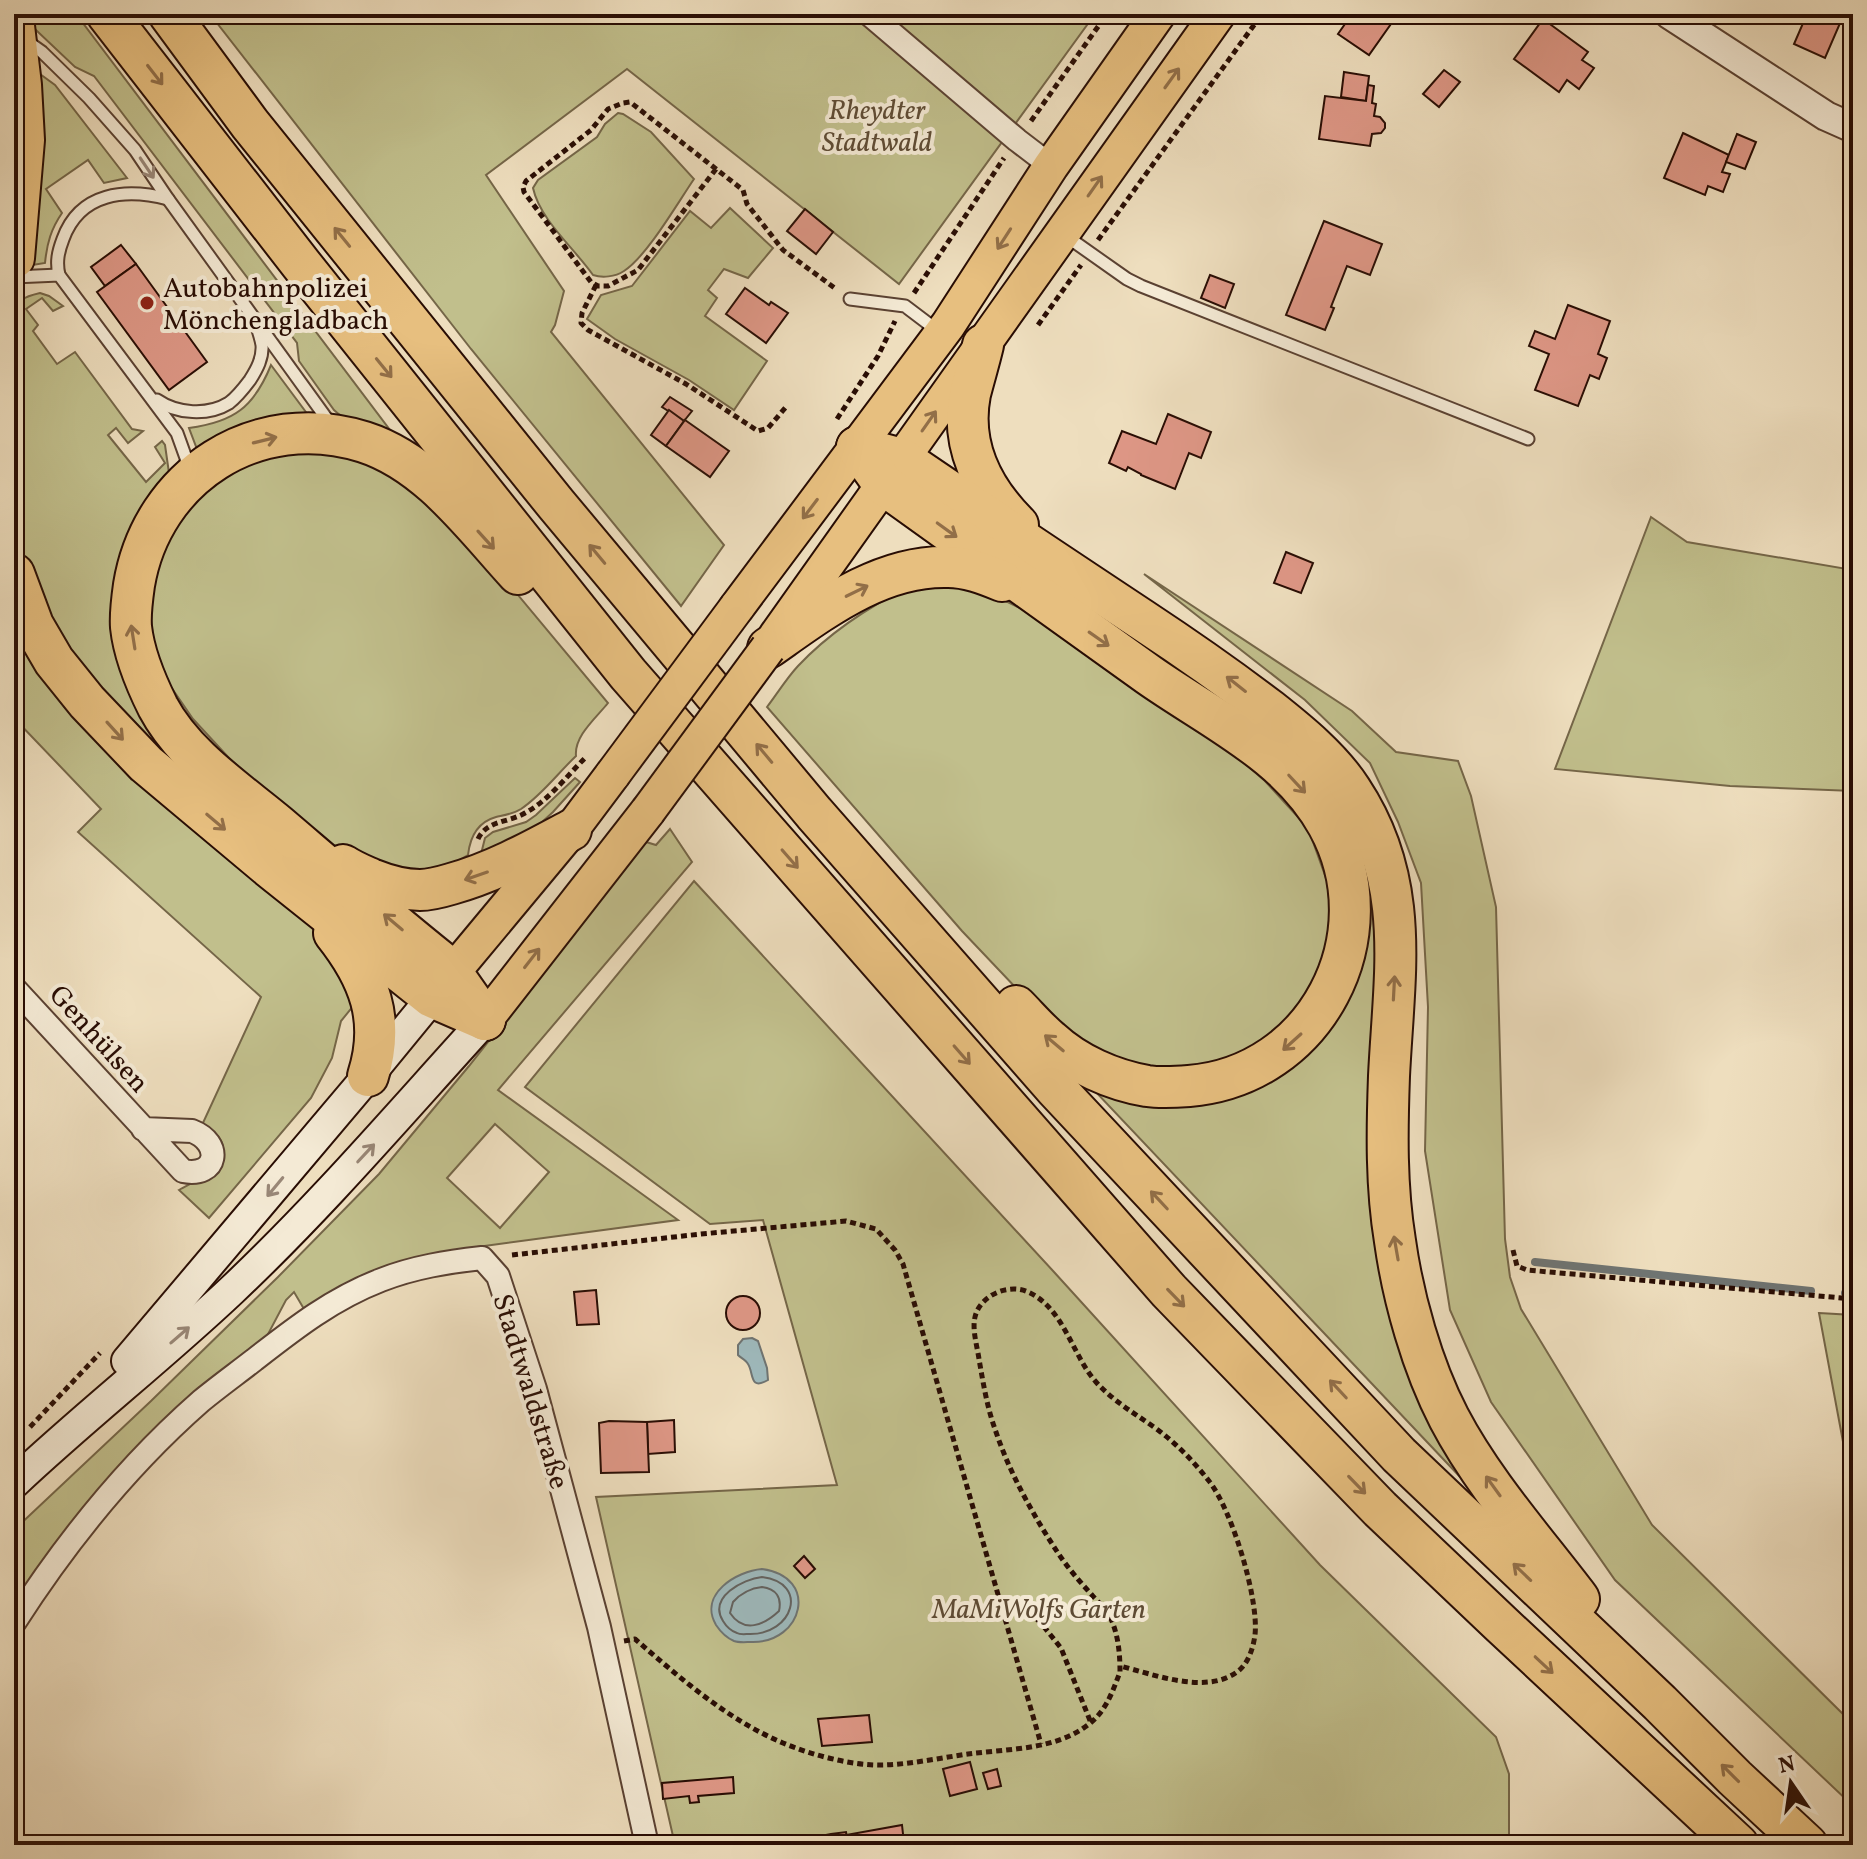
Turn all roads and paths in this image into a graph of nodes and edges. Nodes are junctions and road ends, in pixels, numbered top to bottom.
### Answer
1 (107, 14) edge
2 (169, 14) edge
3 (869, 14) edge
4 (1107, 14) edge
5 (1158, 14) edge
6 (1218, 14) edge
7 (1262, 14) edge
8 (1669, 14) edge
9 (15, 29) edge
10 (1853, 128) edge
11 (1017, 140) junction
12 (1051, 166) junction
13 (716, 169) junction
14 (168, 199) junction
15 (1062, 234) junction
16 (1090, 252) junction
17 (14, 258) edge
18 (59, 275) junction
19 (14, 277) edge
20 (596, 285) junction
21 (850, 299) joint
22 (905, 306) junction
23 (253, 315) junction
24 (1038, 325) dead end
25 (941, 334) junction
26 (983, 345) junction
27 (148, 394) junction
28 (786, 407) dead end
29 (846, 434) junction
30 (1524, 434) dead end
31 (340, 436) junction
32 (893, 472) junction
33 (189, 479) junction
34 (14, 574) edge
35 (1045, 578) junction
36 (768, 648) junction
37 (628, 674) junction
38 (229, 784) junction
39 (814, 813) junction
40 (571, 830) junction
41 (269, 867) junction
42 (442, 985) junction
43 (14, 988) edge
44 (485, 1020) junction
45 (368, 1076) junction
46 (143, 1129) dead end
47 (1513, 1250) dead end
48 (482, 1258) junction
49 (1853, 1299) edge
50 (58, 1441) junction
51 (14, 1483) edge
52 (1002, 1606) junction
53 (14, 1623) edge
54 (603, 1645) junction
55 (1120, 1666) junction
56 (1660, 1703) junction
57 (1091, 1723) junction
58 (1041, 1744) junction
59 (647, 1845) edge
60 (1738, 1845) edge
61 (1807, 1845) edge

1 -> 37 highway
39 -> 2 highway
3 - 11 street
4 - 11 path
5 - 12 main road
15 -> 6 main road
7 - 16 path
8 - 10 street
9 -> 14 lane
9 - 17 highway
11 - 12 street
11 - 22 path
12 -> 25 main road
13 - 20 path
13 - 20 path
13 - 21 path
14 - 18 lane
14 - 23 lane
15 - 16 lane
15 - 26 main road
16 - 24 path
16 - 30 lane
18 - 19 lane
18 - 27 lane
20 - 28 path
21 - 22 lane
22 - 25 lane
22 - 29 path
23 - 27 lane
23 - 31 lane
25 - 29 main road
32 -> 26 main road
26 - 35 highway
27 - 33 lane
29 - 32 highway
29 -> 40 main road, bridge
33 -> 31 highway
31 -> 37 highway
32 - 35 highway
32 - 36 main road
38 -> 33 highway
34 -> 41 highway
36 -> 35 highway
35 -> 39 highway
56 -> 35 highway
44 -> 36 main road, bridge
37 -> 60 highway
40 -> 38 highway
42 -> 38 highway
56 -> 39 highway
40 - 42 main road
41 - 42 highway
41 - 45 highway
42 - 44 highway
42 - 45 main road
43 - 46 street, Genhülsen
50 -> 44 main road
45 -> 50 main road
47 - 49 path
48 - 52 path
48 - 53 street, Stadtwaldstraße
48 - 54 street, Stadtwaldstraße
50 - 51 main road
52 - 57 path
52 - 58 path
54 - 58 path
54 - 59 street, Stadtwaldstraße
55 - 55 path
55 - 57 path
61 -> 56 highway
57 - 58 path

